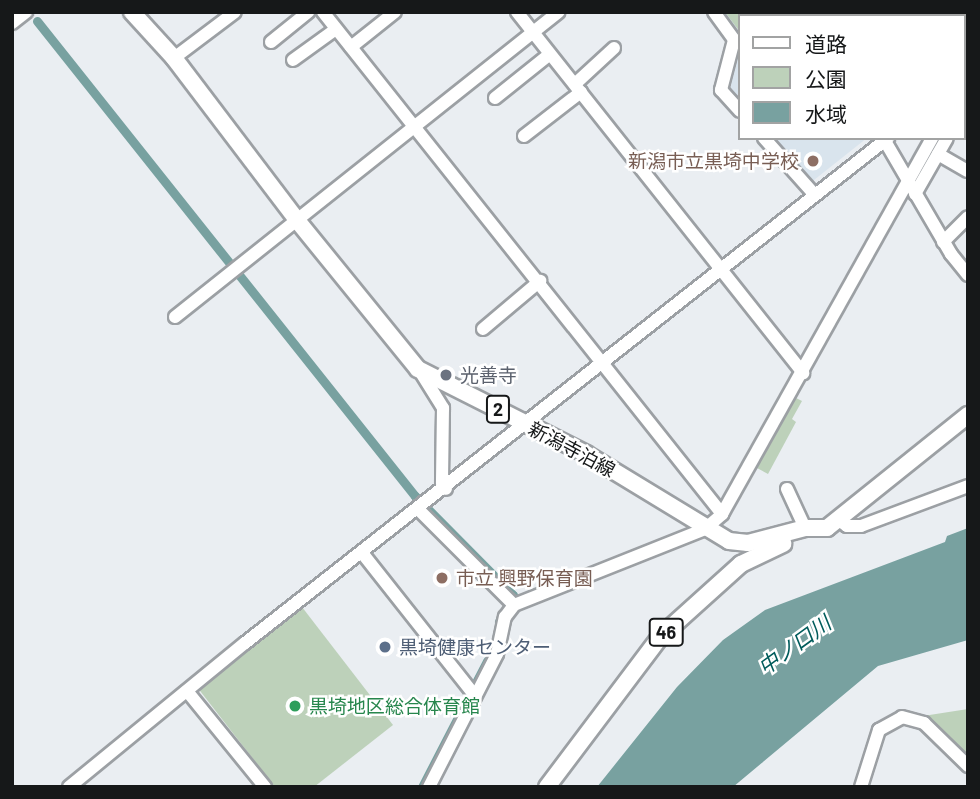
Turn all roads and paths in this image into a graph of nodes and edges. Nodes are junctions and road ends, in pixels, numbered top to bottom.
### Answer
1 (26, 12) edge
2 (132, 12) edge
3 (234, 12) edge
4 (308, 12) edge
5 (323, 12) edge
6 (395, 12) edge
7 (517, 12) edge
8 (558, 12) edge
9 (714, 12) edge
10 (12, 23) edge
11 (336, 29) junction
12 (533, 33) junction
13 (271, 41) dead end
14 (351, 47) junction
15 (614, 48) dead end
16 (550, 54) junction
17 (174, 58) junction
18 (293, 60) dead end
19 (578, 88) junction
20 (495, 97) dead end
21 (738, 109) edge
22 (414, 127) junction
23 (524, 136) dead end
24 (766, 140) edge
25 (886, 140) edge
26 (931, 140) edge
27 (946, 140) edge
28 (938, 154) junction
29 (968, 171) edge
30 (908, 181) junction
31 (814, 194) junction
32 (915, 194) junction
33 (968, 217) edge
34 (296, 219) junction
35 (943, 242) junction
36 (722, 268) junction
37 (968, 275) edge
38 (540, 281) junction
39 (175, 317) dead end
40 (483, 329) dead end
41 (605, 362) junction
42 (418, 369) junction
43 (803, 373) junction
44 (968, 415) edge
45 (527, 425) junction
46 (968, 486) edge
47 (446, 489) junction
48 (787, 489) dead end
49 (419, 510) junction
50 (722, 514) junction
51 (833, 524) junction
52 (805, 528) junction
53 (705, 529) junction
54 (363, 554) junction
55 (514, 604) junction
56 (187, 691) junction
57 (475, 696) junction
58 (968, 766) edge
59 (69, 787) edge
60 (265, 787) edge
61 (429, 787) edge
62 (547, 787) edge
63 (861, 787) edge

1 - 10 street
2 - 17 main road, 新潟寺泊線 / 2
3 - 17 street
4 - 13 street
5 - 11 street
6 - 14 street
7 - 12 street
8 - 12 street
9 - 21 street
11 - 14 street
11 - 18 street
12 - 16 street
12 - 22 street
14 - 22 street
15 - 19 street
16 - 19 street
16 - 20 street
17 - 34 main road, 新潟寺泊線 / 2
19 - 23 street
19 - 36 street
22 - 34 street
22 - 38 street
24 - 31 street
25 - 30 street
25 - 31 street
26 - 30 street
27 - 28 street
28 - 29 street
28 - 32 street
30 - 32 street
30 - 43 street
31 - 36 street
32 - 35 street
33 - 35 street
34 - 39 street
34 - 42 main road, 新潟寺泊線 / 2
35 - 37 street
36 - 41 street
36 - 43 street
38 - 40 street
38 - 41 street
41 - 45 street
41 - 50 street
42 - 45 main road, 新潟寺泊線 / 2
42 - 47 street
43 - 50 street
44 - 51 main road
45 - 47 street
45 - 53 main road, 新潟寺泊線 / 2
46 - 51 street
47 - 49 street
48 - 52 street
49 - 54 street
49 - 55 street
50 - 53 street
51 - 52 main road, 新潟寺泊線 / 2
51 - 62 main road, 46
52 - 53 main road, 新潟寺泊線 / 2
53 - 55 street
54 - 56 street
54 - 57 street
55 - 57 street
56 - 59 street
56 - 60 street
57 - 61 street
58 - 63 street

